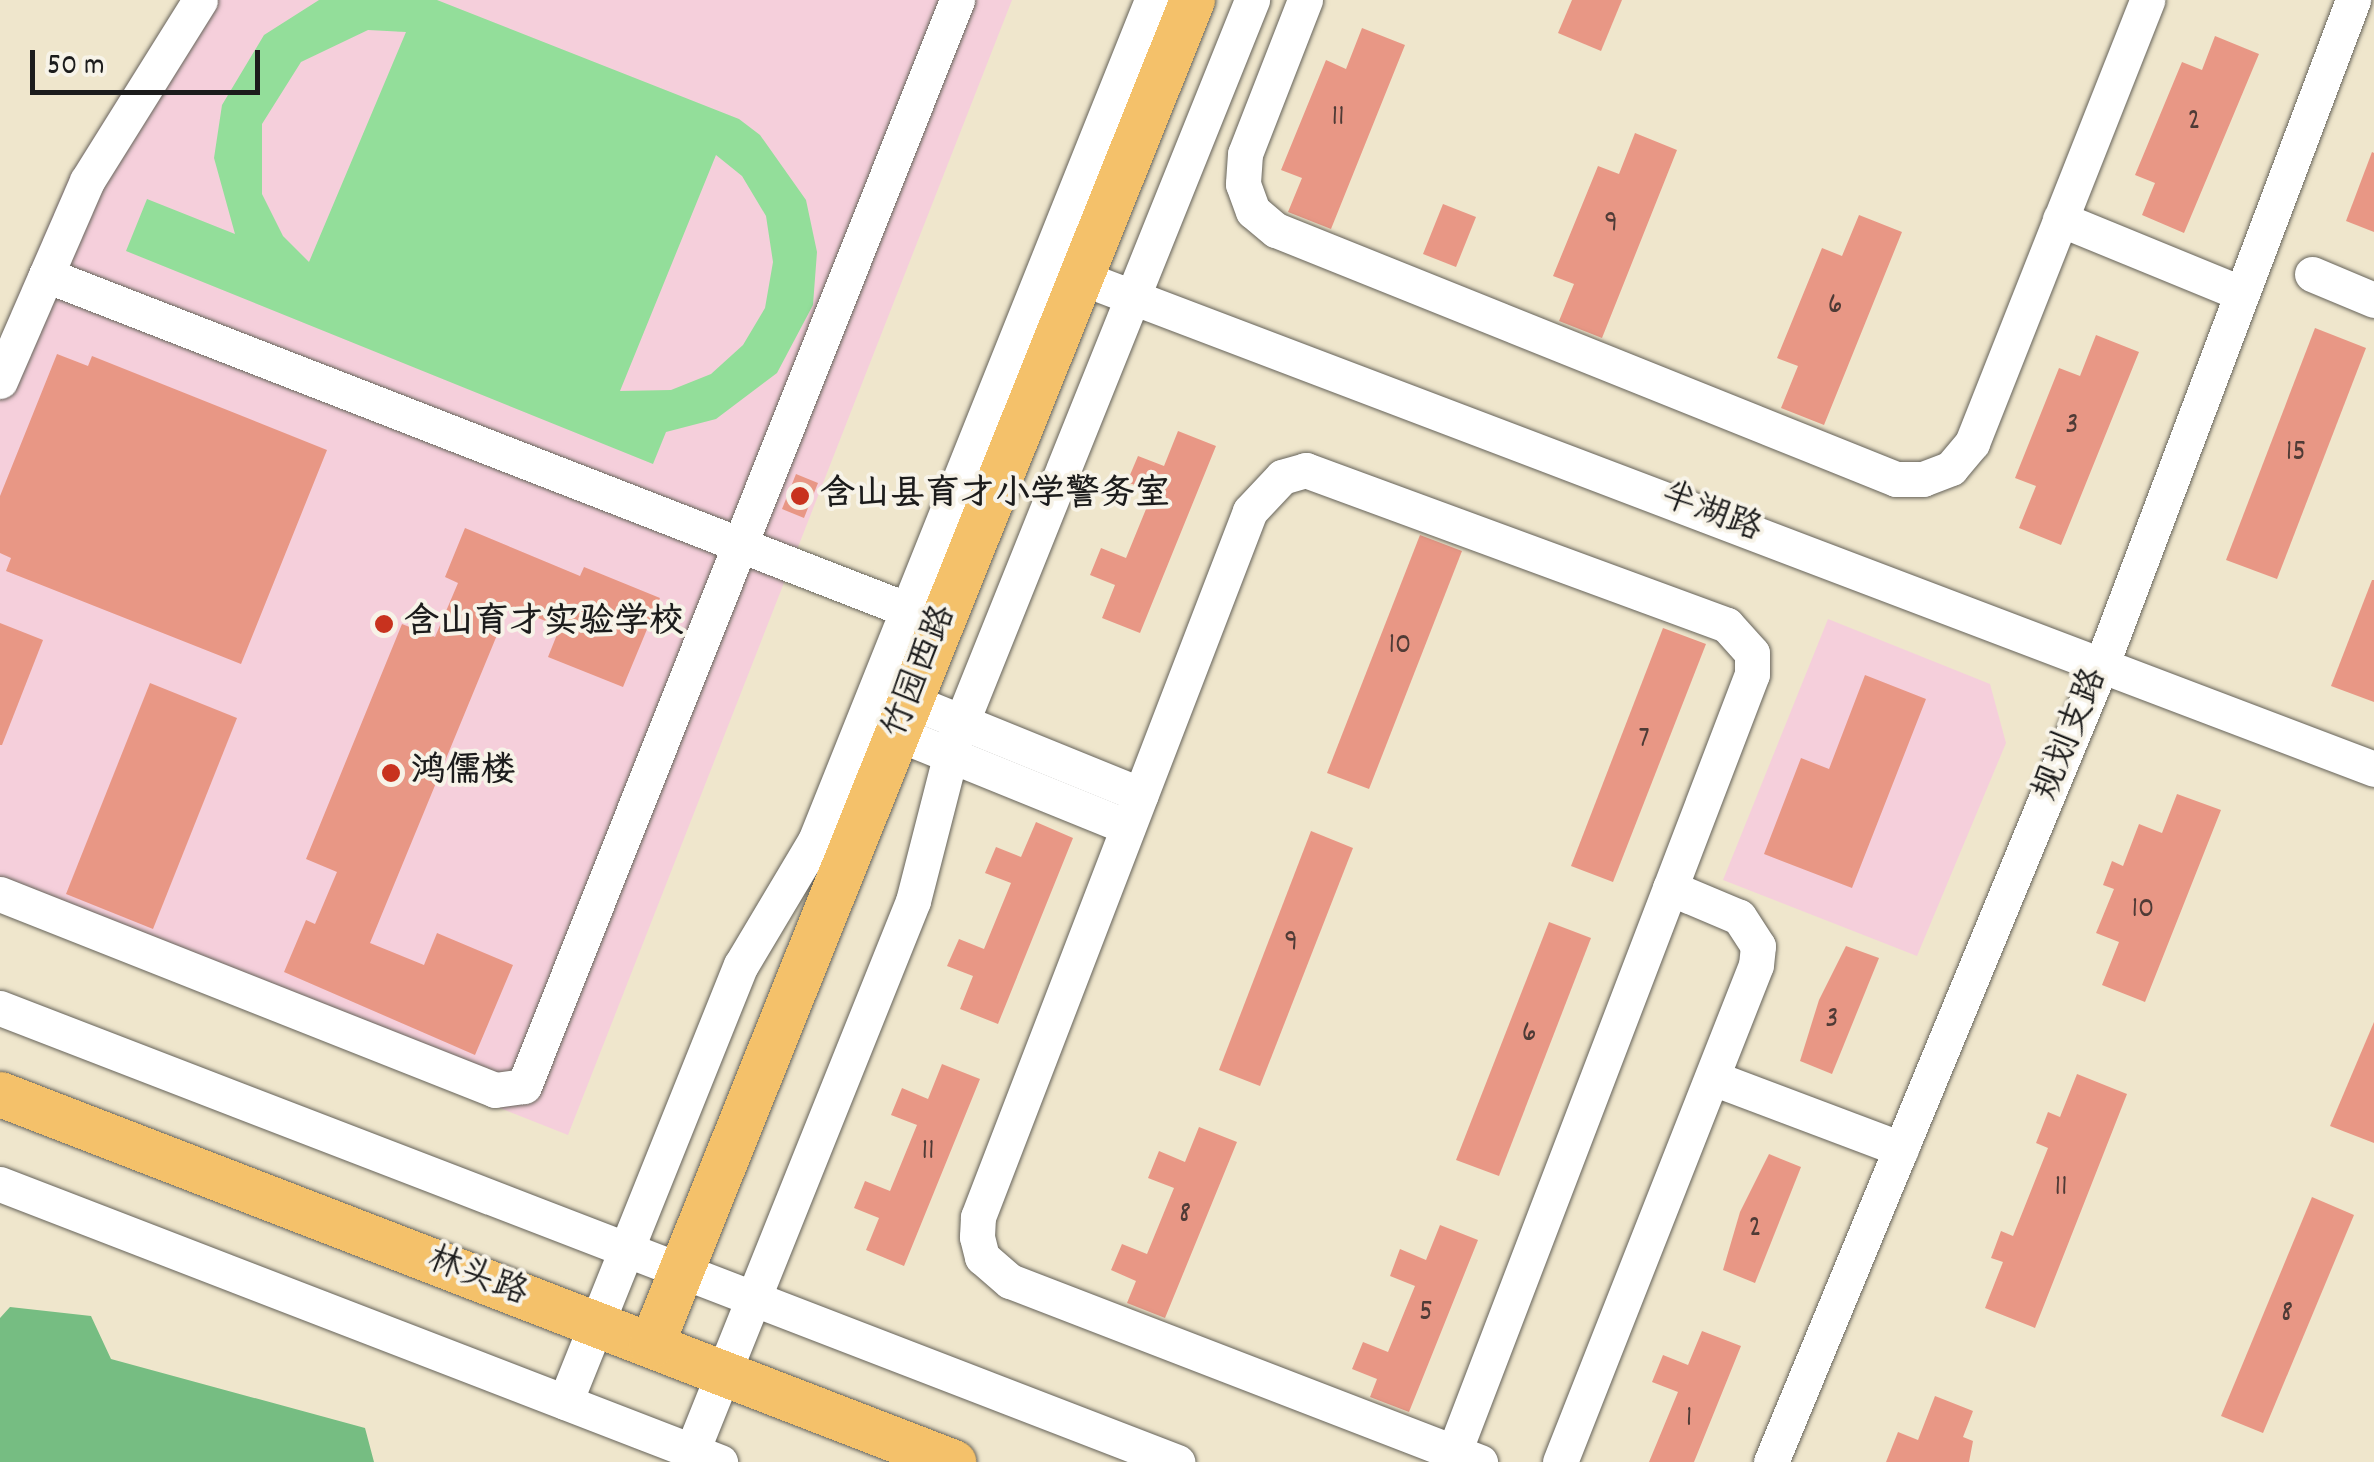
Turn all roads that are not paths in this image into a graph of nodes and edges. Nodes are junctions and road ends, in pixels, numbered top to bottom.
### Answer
1 (200, 0) edge
2 (956, 0) edge
3 (1152, 0) edge
4 (1192, 0) edge
5 (1252, 0) edge
6 (1305, 0) edge
7 (2147, 0) edge
8 (2353, 0) edge
9 (2060, 220) junction
10 (1063, 270) junction
11 (46, 274) junction
12 (2312, 274) dead end
13 (2240, 294) junction
14 (1132, 298) junction
15 (2374, 300) edge
16 (0, 381) edge
17 (742, 546) junction
18 (941, 623) junction
19 (2103, 662) junction
20 (903, 717) junction
21 (956, 738) junction
22 (2374, 769) edge
23 (1134, 811) junction
24 (1670, 888) junction
25 (0, 894) edge
26 (0, 1008) edge
27 (1713, 1078) junction
28 (0, 1094) edge
29 (1901, 1149) junction
30 (0, 1184) edge
31 (626, 1249) junction
32 (681, 1270) junction
33 (754, 1298) junction
34 (596, 1324) junction
35 (651, 1345) junction
36 (724, 1373) junction
37 (565, 1402) junction
38 (706, 1457) edge
39 (1467, 1457) edge
40 (954, 1462) edge
41 (1178, 1462) edge
42 (1560, 1462) edge
43 (1771, 1462) edge

1 - 11 street
2 - 17 street
3 - 10 street
4 - 10 main road, 竹园西路
5 - 14 street
6 - 9 street
7 - 9 street
8 - 13 street, 规划支路
9 - 13 street
10 - 14 street, 半湖路
10 - 18 main road, 竹园西路
10 - 31 street
11 - 16 street
11 - 17 street
12 - 15 street
13 - 19 street, 规划支路
14 - 19 street, 半湖路
14 - 21 street
17 - 18 street
17 - 25 street
18 - 20 main road, 竹园西路
19 - 22 street, 半湖路
19 - 29 street, 规划支路
20 - 21 street
20 - 32 main road, 竹园西路
21 - 23 street
21 - 33 street
23 - 24 street
23 - 39 street
24 - 27 street
24 - 39 street
26 - 31 street
27 - 29 street
27 - 42 street
28 - 34 main road, 林头路
29 - 43 street, 规划支路
30 - 37 street
31 - 32 street
31 - 34 street
32 - 33 street
32 - 35 main road, 竹园西路
33 - 36 street
33 - 41 street
34 - 35 main road, 林头路
34 - 37 street
35 - 36 main road, 林头路
36 - 38 street
36 - 40 main road, 林头路
37 - 38 street

